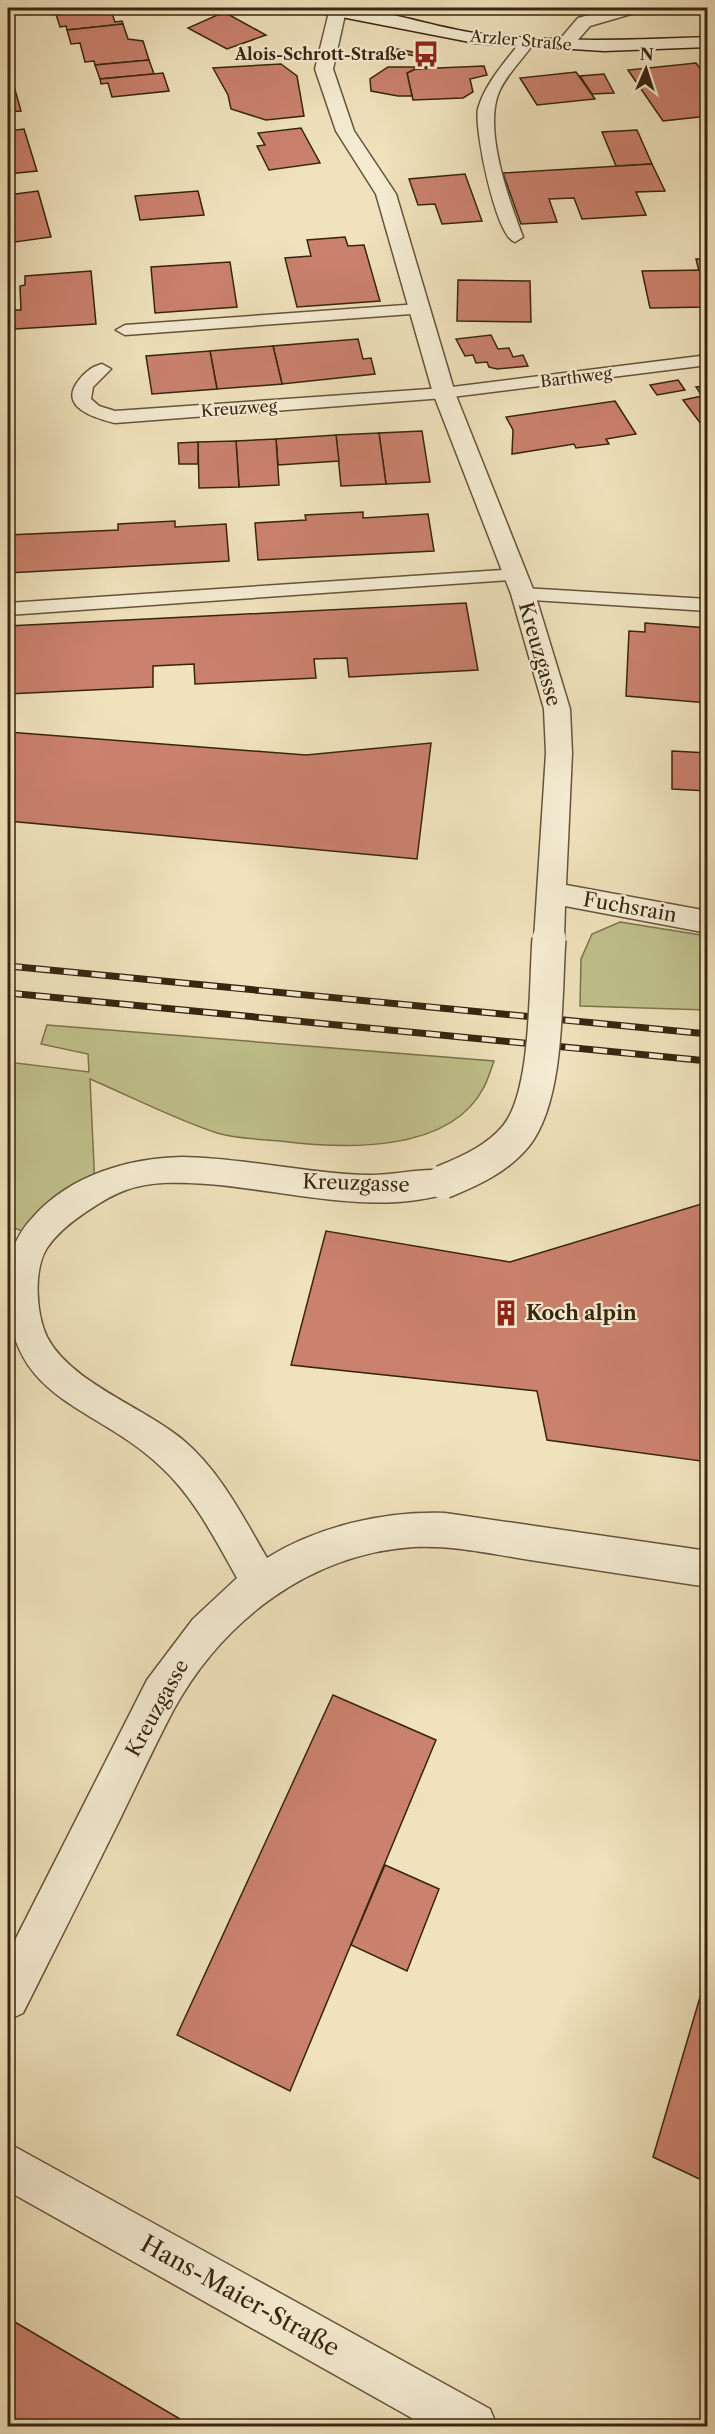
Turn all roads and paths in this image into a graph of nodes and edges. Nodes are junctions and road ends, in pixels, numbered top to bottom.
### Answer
1 (330, 8) edge
2 (632, 8) edge
3 (708, 42) edge
4 (527, 43) junction
5 (564, 45) junction
6 (515, 237) dead end
7 (419, 309) junction
8 (124, 330) dead end
9 (708, 360) edge
10 (102, 369) dead end
11 (441, 406) junction
12 (358, 418) dead end
13 (196, 429) dead end
14 (519, 584) junction
15 (708, 605) edge
16 (8, 609) edge
17 (552, 893) junction
18 (708, 922) edge
19 (708, 1569) edge
20 (260, 1582) junction
21 (8, 1998) edge
22 (8, 2166) edge
23 (472, 2427) edge

1 - 4 street, Arzler Straße
1 - 7 street, Kreuzgasse
2 - 5 street
3 - 5 street, Arzler Straße
4 - 5 street, Arzler Straße
4 - 6 lane
7 - 8 lane
7 - 11 street, Kreuzgasse
9 - 11 lane, Barthweg
10 - 11 lane, Kreuzweg
11 - 14 street, Kreuzgasse
12 - 13 lane
14 - 15 lane
14 - 16 lane
14 - 17 street, Kreuzgasse
17 - 18 street, Fuchsrain
17 - 20 street, Kreuzgasse, bridge
19 - 20 street
20 - 21 street, Kreuzgasse
22 - 23 street, Hans-Maier-Straße

